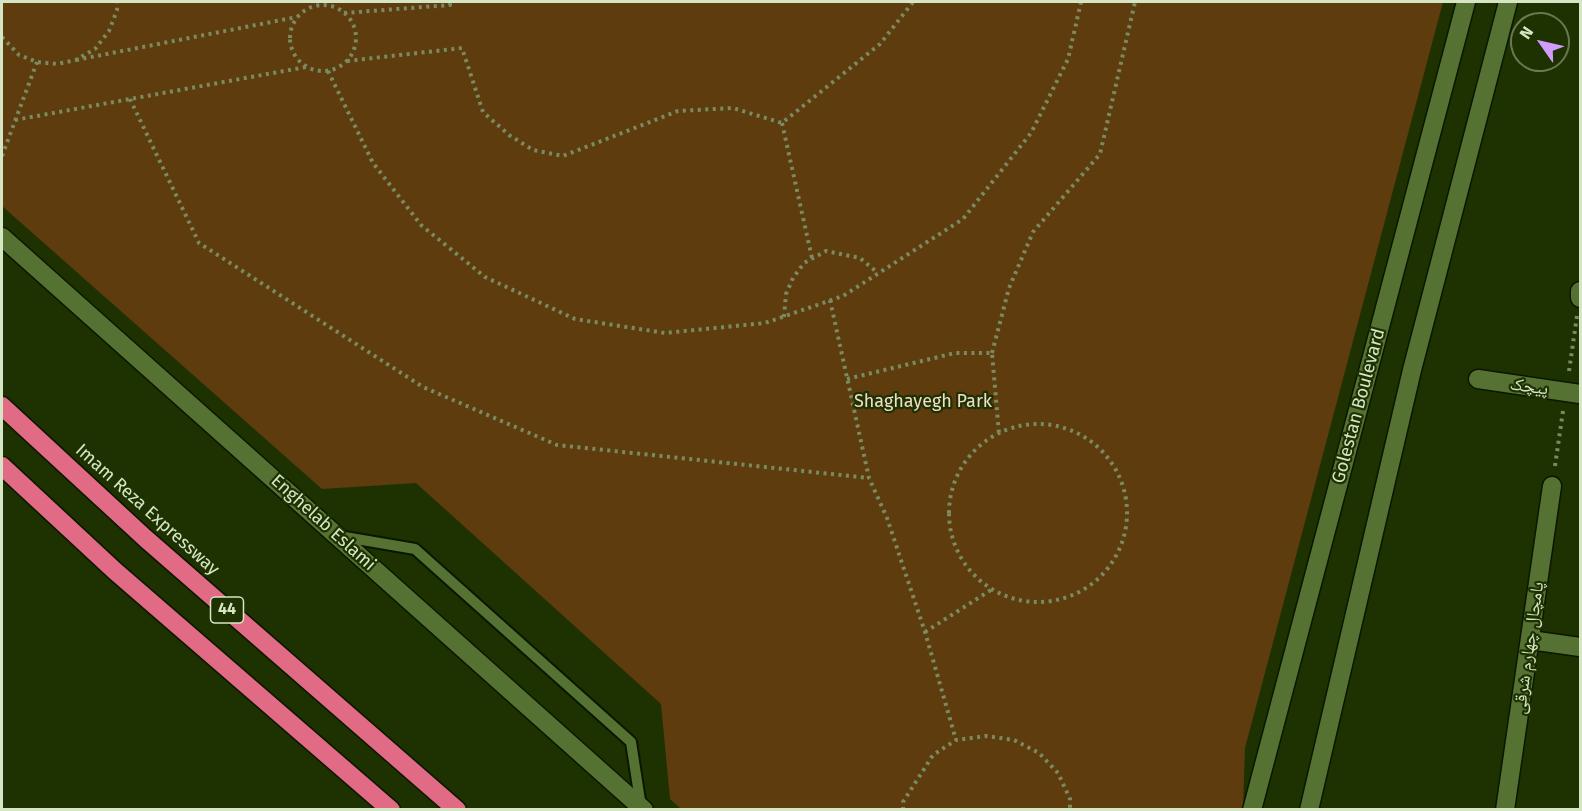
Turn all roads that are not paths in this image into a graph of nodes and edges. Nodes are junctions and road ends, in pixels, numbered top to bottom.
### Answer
1 (1466, 2) edge
2 (1508, 2) edge
3 (2, 237) edge
4 (1478, 379) dead end
5 (1581, 394) edge
6 (2, 405) edge
7 (2, 466) edge
8 (1552, 486) dead end
9 (336, 535) junction
10 (1530, 640) junction
11 (1581, 647) edge
12 (642, 808) edge
13 (392, 810) edge
14 (457, 810) edge
15 (1252, 810) edge
16 (1309, 810) edge
17 (1505, 810) edge

1 - 15 main road, Golestan Boulevard
2 - 16 main road
3 - 9 main road, Enghelab Eslami
4 - 5 main road, پیچک
6 - 14 highway, Imam Reza Expressway / 44
7 - 13 highway, 44
8 - 10 main road, پامچال چهارم شرقی
9 - 12 main road, Enghelab Eslami
9 - 12 lane
10 - 11 main road
10 - 17 main road, پامچال چهارم شرقی

